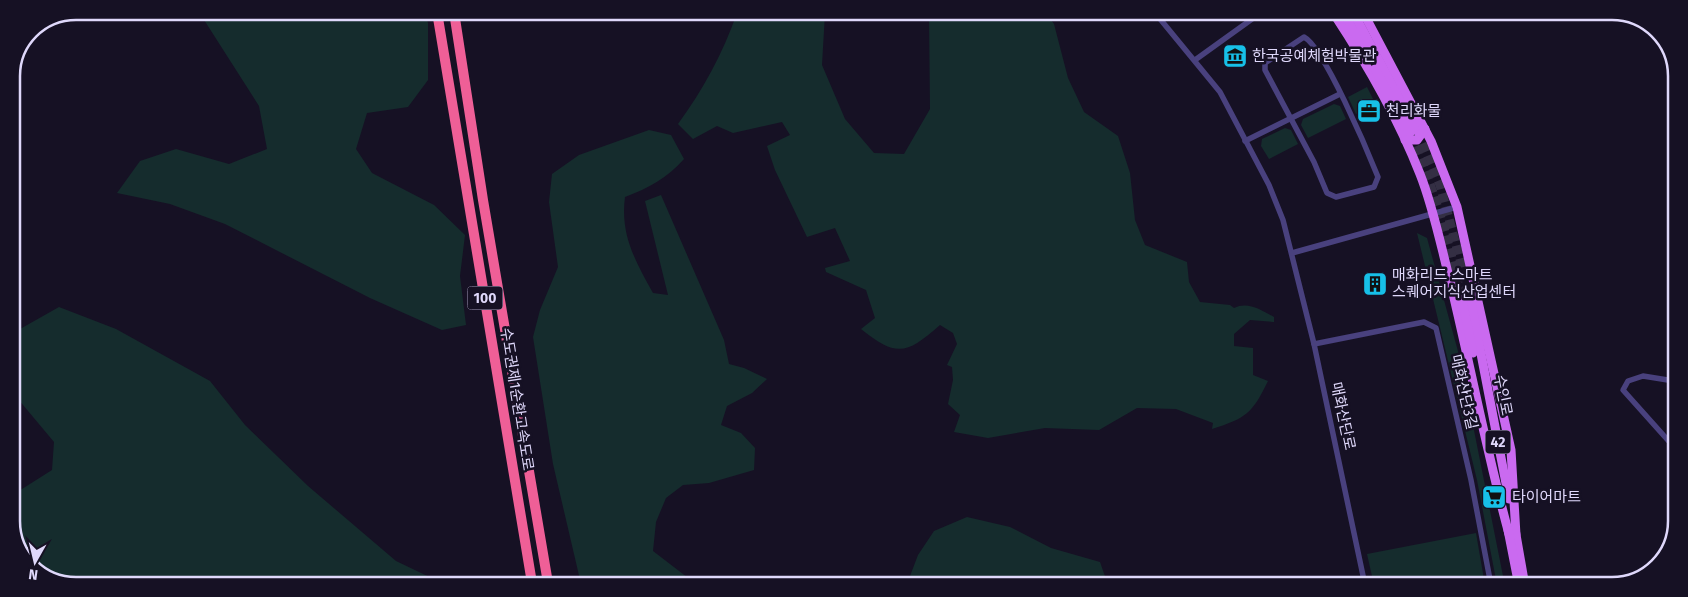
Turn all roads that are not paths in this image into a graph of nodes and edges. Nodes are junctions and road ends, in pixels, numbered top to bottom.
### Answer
1 (438, 20) edge
2 (455, 20) edge
3 (1161, 20) edge
4 (1251, 20) edge
5 (1338, 20) edge
6 (1348, 20) edge
7 (1357, 20) edge
8 (1366, 20) edge
9 (1194, 60) junction
10 (1340, 94) junction
11 (1290, 118) junction
12 (1414, 134) junction
13 (1245, 141) junction
14 (1457, 207) junction
15 (1433, 216) junction
16 (1292, 253) junction
17 (1466, 298) tunnel mouth
18 (1314, 344) junction
19 (1668, 380) edge
20 (1668, 440) edge
21 (1512, 535) junction
22 (531, 577) edge
23 (547, 577) edge
24 (1363, 577) edge
25 (1489, 577) edge
26 (1518, 577) edge
27 (1523, 577) edge

1 - 22 highway, 수도권제1순환고속도로 / 100
2 - 23 highway, 수도권제1순환고속도로 / 100
3 - 9 street, 매화산단로
4 - 9 street
5 - 12 main road
6 - 12 main road
7 - 12 main road
8 - 12 main road
9 - 13 street, 매화산단로
10 - 11 street
10 - 11 street
10 - 11 street
11 - 13 street
12 - 14 main road
12 - 15 main road
13 - 16 street, 매화산단로
14 - 15 street
14 - 21 main road
15 - 16 street
15 - 21 main road
16 - 18 street, 매화산단로
17 - 21 main road, 수인로 / 42
18 - 24 street, 매화산단로
18 - 25 street, 매화산단3길
19 - 20 street
21 - 26 main road, 수인로 / 42
21 - 27 main road, 수인로 / 42

